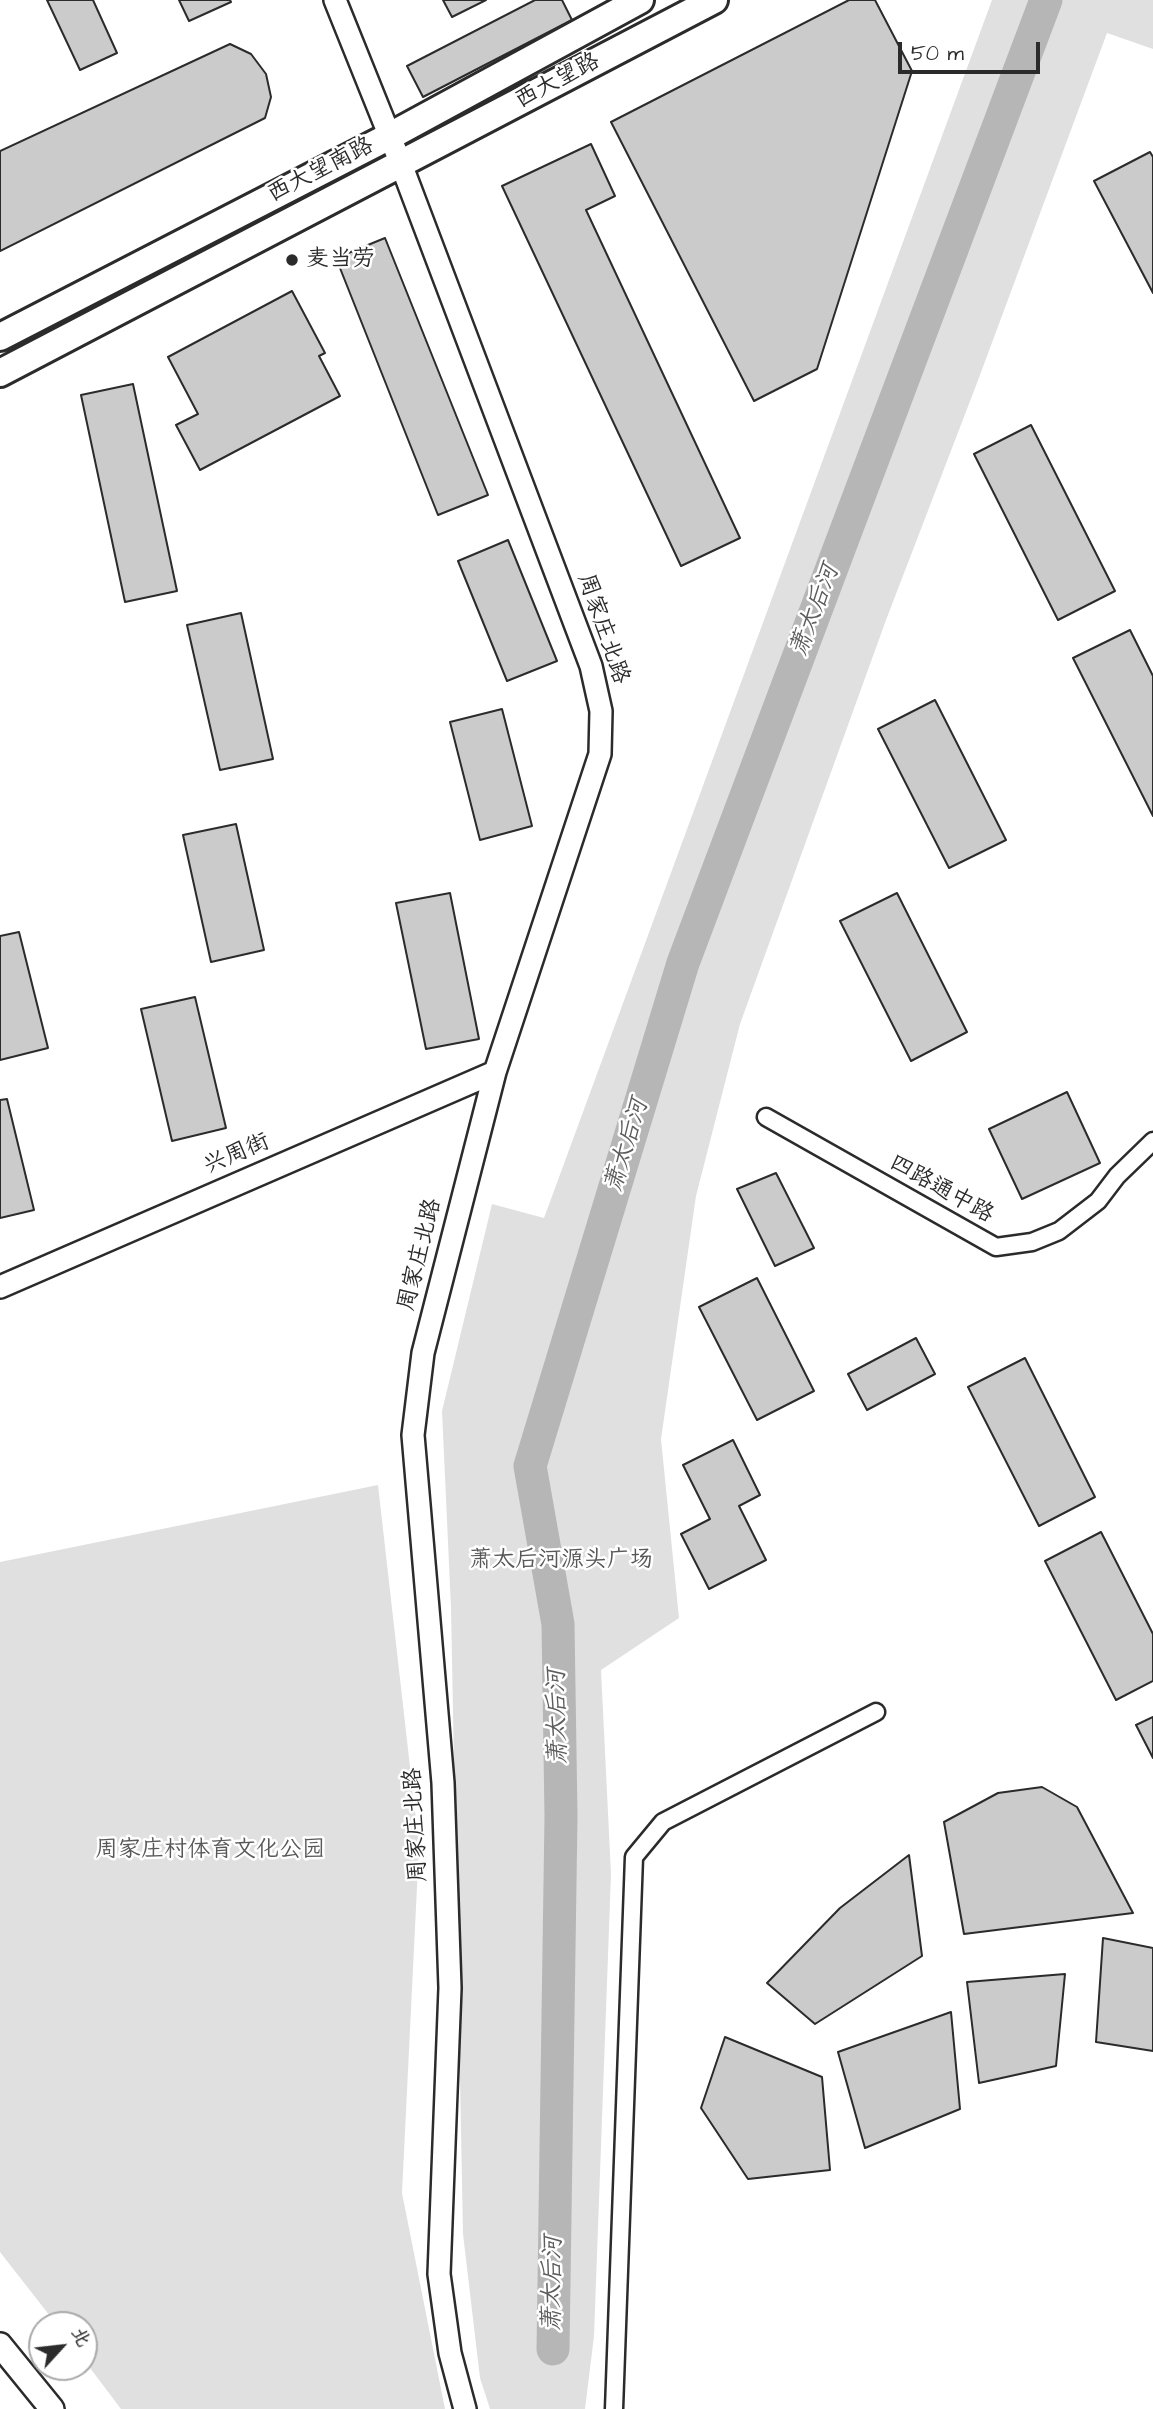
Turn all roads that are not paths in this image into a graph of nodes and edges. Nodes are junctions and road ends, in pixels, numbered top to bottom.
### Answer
1 (335, 0) edge
2 (640, 0) edge
3 (714, 0) edge
4 (390, 136) junction
5 (401, 164) junction
6 (0, 337) edge
7 (0, 373) edge
8 (495, 1072) junction
9 (766, 1117) dead end
10 (1153, 1141) edge
11 (0, 1287) edge
12 (876, 1712) dead end
13 (0, 2345) edge
14 (52, 2409) edge
15 (464, 2409) edge
16 (614, 2409) edge

1 - 4 street, 周家庄北路
2 - 4 main road, 西大望南路
3 - 5 main road, 西大望路
4 - 5 street, 周家庄北路
4 - 6 main road, 西大望南路
5 - 7 main road, 西大望南路
5 - 8 street, 周家庄北路
8 - 11 street, 兴周街
8 - 15 street, 周家庄北路
9 - 10 street, 四路通中路
12 - 16 street
13 - 14 main road

